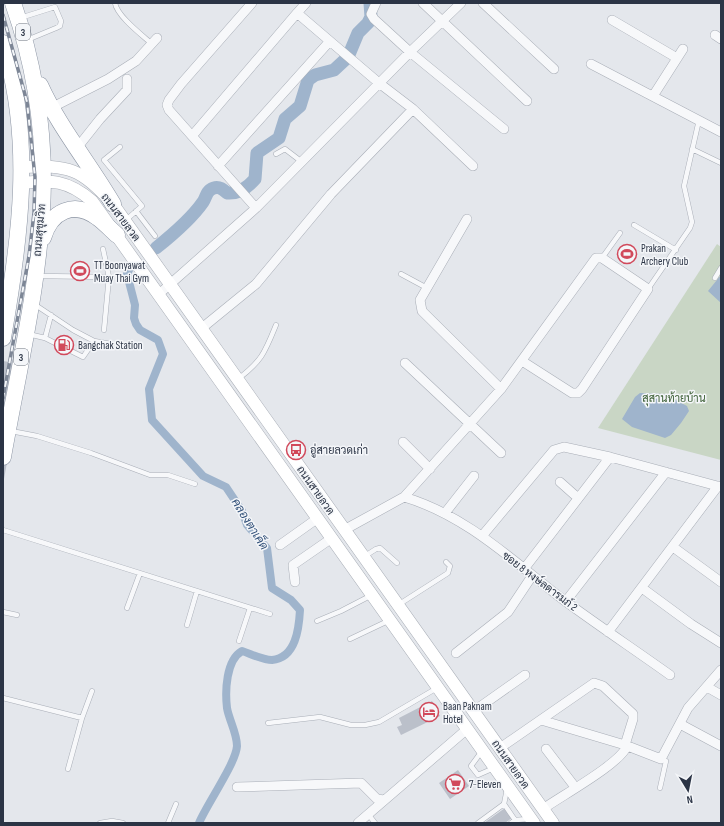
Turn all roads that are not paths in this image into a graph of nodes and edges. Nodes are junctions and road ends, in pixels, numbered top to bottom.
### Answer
1 (13, 3) edge
2 (115, 3) edge
3 (252, 3) edge
4 (306, 3) edge
5 (376, 3) edge
6 (423, 3) edge
7 (461, 3) edge
8 (483, 3) edge
9 (297, 13) junction
10 (18, 18) junction
11 (612, 20) dead end
12 (442, 22) junction
13 (25, 40) junction
14 (155, 41) joint
15 (329, 42) junction
16 (3, 43) edge
17 (683, 49) dead end
18 (410, 52) junction
19 (677, 58) junction
20 (31, 61) junction
21 (591, 64) dead end
22 (554, 70) dead end
23 (127, 79) dead end
24 (379, 83) junction
25 (653, 96) junction
26 (527, 101) dead end
27 (51, 108) junction
28 (413, 108) junction
29 (699, 120) junction
30 (504, 129) dead end
31 (721, 132) edge
32 (192, 136) junction
33 (120, 147) dead end
34 (77, 148) junction
35 (692, 149) junction
36 (276, 154) dead end
37 (302, 162) junction
38 (721, 163) edge
39 (218, 166) junction
40 (473, 166) dead end
41 (42, 174) junction
42 (21, 175) junction
43 (113, 204) junction
44 (256, 208) junction
45 (136, 211) junction
46 (467, 219) dead end
47 (125, 221) junction
48 (634, 225) dead end
49 (620, 233) dead end
50 (117, 235) junction
51 (155, 236) dead end
52 (103, 249) dead end
53 (676, 250) junction
54 (37, 256) junction
55 (602, 258) junction
56 (721, 268) edge
57 (401, 274) dead end
58 (35, 276) junction
59 (108, 277) junction
60 (715, 278) dead end
61 (171, 285) junction
62 (427, 288) junction
63 (648, 289) junction
64 (159, 294) junction
65 (31, 302) junction
66 (51, 316) junction
67 (276, 325) dead end
68 (202, 328) junction
69 (104, 330) dead end
70 (25, 334) junction
71 (3, 338) edge
72 (45, 338) junction
73 (94, 341) junction
74 (110, 344) dead end
75 (522, 362) junction
76 (406, 363) dead end
77 (238, 379) junction
78 (501, 389) junction
79 (470, 425) junction
80 (8, 431) junction
81 (403, 442) dead end
82 (501, 453) dead end
83 (3, 457) edge
84 (610, 457) junction
85 (430, 469) junction
86 (666, 472) junction
87 (474, 476) dead end
88 (560, 482) dead end
89 (195, 484) dead end
90 (719, 487) edge
91 (404, 497) junction
92 (578, 498) junction
93 (445, 513) junction
94 (318, 518) junction
95 (3, 530) edge
96 (344, 530) junction
97 (482, 536) junction
98 (332, 538) junction
99 (280, 545) dead end
100 (673, 547) junction
101 (364, 557) junction
102 (446, 562) dead end
103 (397, 563) dead end
104 (524, 569) junction
105 (140, 573) junction
106 (532, 576) junction
107 (295, 582) dead end
108 (721, 582) edge
109 (642, 588) junction
110 (197, 591) junction
111 (372, 595) junction
112 (566, 601) junction
113 (398, 605) junction
114 (128, 608) dead end
115 (250, 608) junction
116 (3, 612) edge
117 (270, 614) dead end
118 (17, 615) dead end
119 (390, 620) junction
120 (317, 621) dead end
121 (186, 625) dead end
122 (608, 632) junction
123 (420, 636) junction
124 (350, 639) dead end
125 (239, 641) dead end
126 (721, 643) edge
127 (407, 645) junction
128 (456, 653) dead end
129 (721, 670) edge
130 (525, 675) dead end
131 (670, 675) dead end
132 (707, 687) junction
133 (437, 688) junction
134 (92, 691) dead end
135 (721, 695) edge
136 (3, 698) edge
137 (474, 711) junction
138 (82, 718) junction
139 (541, 720) junction
140 (268, 723) dead end
141 (680, 724) junction
142 (466, 730) junction
143 (626, 745) junction
144 (721, 746) edge
145 (500, 748) junction
146 (546, 749) dead end
147 (482, 751) junction
148 (666, 761) dead end
149 (494, 768) junction
150 (68, 769) dead end
151 (237, 787) dead end
152 (575, 787) junction
153 (508, 788) junction
154 (660, 788) dead end
155 (384, 800) junction
156 (176, 804) dead end
157 (504, 804) junction
158 (543, 808) junction
159 (368, 814) junction
160 (515, 820) junction
161 (532, 821) edge
162 (100, 823) edge
163 (123, 823) edge
164 (168, 823) edge
165 (358, 823) edge
166 (375, 823) edge
167 (478, 823) edge
168 (511, 823) edge
169 (553, 823) edge

1 - 10 highway, ถนนสุขุมวิท / 3
2 - 14 lane
3 - 32 street
4 - 9 street
5 - 18 street
6 - 12 street
7 - 12 street
8 - 22 street
9 - 15 street
9 - 32 street
10 - 13 highway, ถนนสุขุมวิท / 3
10 - 13 lane
11 - 19 street
12 - 18 street
12 - 26 street
13 - 20 highway, ถนนสุขุมวิท / 3
14 - 27 street
15 - 24 street
15 - 39 street
16 - 42 highway, ถนนสุขุมวิท / 3
17 - 19 street
18 - 24 street
18 - 30 street
19 - 25 street
20 - 27 highway
20 - 41 highway, ถนนสุขุมวิท / 3
21 - 25 street
23 - 34 street
24 - 28 street
24 - 37 street
25 - 29 street
27 - 34 highway
28 - 40 street
28 - 68 street
29 - 31 street
29 - 35 lane
32 - 39 street
33 - 45 lane
34 - 43 highway
35 - 38 lane
35 - 53 lane
36 - 37 lane
37 - 44 street
39 - 44 street
41 - 42 main road, ถนนสายลวด
41 - 43 main road, ถนนสายลวด
41 - 50 main road, ถนนสายลวด
41 - 54 highway, ถนนสุขุมวิท / 3
42 - 71 highway, ถนนสุขุมวิท / 3
43 - 47 main road, ถนนสายลวด
44 - 61 street
45 - 47 lane
45 - 51 lane
46 - 62 street
47 - 61 main road, ถนนสายลวด
48 - 53 lane
49 - 55 lane
50 - 54 highway
50 - 64 main road, ถนนสายลวด
52 - 59 lane
53 - 63 lane
54 - 58 highway, ถนนสุขุมวิท / 3
55 - 63 street
55 - 75 street
56 - 60 lane
57 - 62 lane
58 - 59 lane
58 - 65 highway, ถนนสุขุมวิท / 3
59 - 69 lane
61 - 64 street
61 - 68 main road, ถนนสายลวด
62 - 78 street
63 - 75 street
64 - 94 main road, ถนนสายลวด
65 - 66 lane
65 - 70 highway, ถนนสุขุมวิท / 3
66 - 72 lane
66 - 73 lane
67 - 77 lane
68 - 77 main road, ถนนสายลวด
70 - 72 lane
70 - 80 highway, ถนนสุขุมวิท / 3
72 - 73 lane
73 - 74 lane
75 - 78 street
76 - 79 street
77 - 96 main road, ถนนสายลวด
78 - 79 street
79 - 82 street
79 - 85 street
80 - 83 highway, ถนนสุขุมวิท / 3
80 - 89 lane
81 - 85 street
84 - 86 street
84 - 92 street
84 - 97 street
85 - 91 street
86 - 90 street
86 - 112 street
87 - 93 street
88 - 92 street
90 - 100 street
91 - 93 street, ซอย 8 หงษ์ลดารมภ์ 2
91 - 96 street
92 - 104 street
93 - 97 street, ซอย 8 หงษ์ลดารมภ์ 2
94 - 98 main road, ถนนสายลวด
94 - 99 street
95 - 105 lane
96 - 101 main road, ถนนสายลวด
97 - 104 street, ซอย 8 หงษ์ลดารมภ์ 2
98 - 107 street
98 - 111 main road, ถนนสายลวด
100 - 108 street
100 - 109 street
101 - 103 lane
101 - 113 main road, ถนนสายลวด
102 - 113 lane
104 - 106 street, ซอย 8 หงษ์ลดารมภ์ 2
105 - 110 lane
105 - 114 lane
106 - 112 street, ซอย 8 หงษ์ลดารมภ์ 2
106 - 128 street
109 - 122 street
109 - 126 street
110 - 115 lane
110 - 121 lane
111 - 119 main road, ถนนสายลวด
111 - 120 lane
112 - 122 street, ซอย 8 หงษ์ลดารมภ์ 2
113 - 123 main road, ถนนสายลวด
115 - 117 lane
115 - 125 lane
116 - 118 lane
119 - 124 lane
119 - 127 main road, ถนนสายลวด
122 - 131 street, ซอย 8 หงษ์ลดารมภ์ 2
123 - 127 main road
123 - 137 main road, ถนนสายลวด
127 - 133 main road, ถนนสายลวด
129 - 132 street
130 - 137 street
132 - 135 street
132 - 141 street
133 - 140 lane
133 - 142 main road, ถนนสายลวด
134 - 138 lane
136 - 138 lane
137 - 145 main road, ถนนสายลวด
138 - 150 lane
139 - 143 street
139 - 143 street
139 - 145 street
141 - 143 street
141 - 144 street
142 - 147 main road, ถนนสายลวด
142 - 155 street
143 - 152 street
145 - 158 main road, ถนนสายลวด
146 - 152 street
147 - 149 main road, ถนนสายลวด
147 - 149 lane
148 - 154 lane
149 - 153 main road, ถนนสายลวด
151 - 155 street
152 - 158 street
153 - 157 lane
153 - 161 main road, ถนนสายลวด
155 - 159 street
156 - 164 lane
157 - 160 lane
157 - 167 lane
158 - 169 main road, ถนนสายลวด
159 - 165 street
159 - 166 lane
160 - 161 lane
160 - 168 lane
162 - 163 lane

